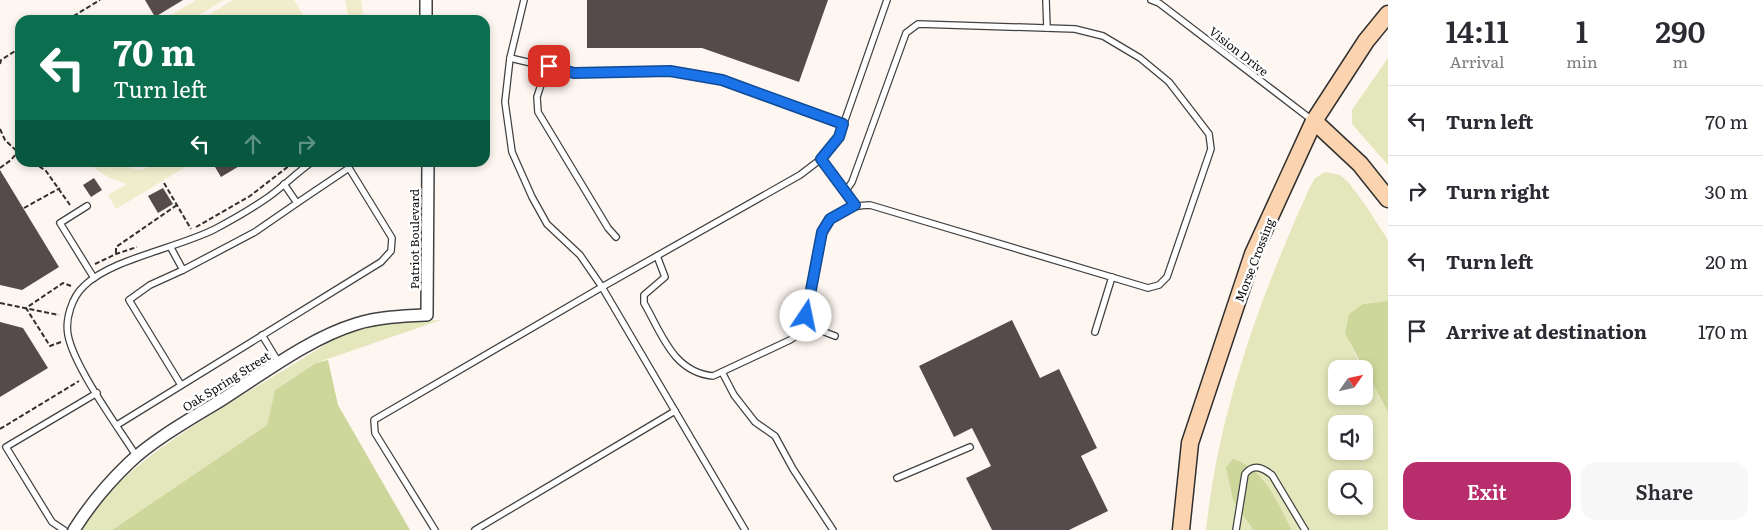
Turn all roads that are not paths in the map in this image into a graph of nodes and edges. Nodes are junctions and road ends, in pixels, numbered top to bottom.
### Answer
1 (426, 0) edge
2 (524, 0) edge
3 (886, 0) edge
4 (1046, 0) edge
5 (1151, 0) edge
6 (1388, 14) edge
7 (426, 15) edge
8 (1047, 28) junction
9 (510, 58) junction
10 (547, 66) junction
11 (1314, 121) junction
12 (843, 124) junction
13 (821, 159) junction
14 (306, 167) edge
15 (428, 167) edge
16 (284, 184) junction
17 (846, 192) junction
18 (1388, 198) edge
19 (297, 203) junction
20 (855, 205) junction
21 (87, 206) dead end
22 (616, 237) dead end
23 (171, 248) junction
24 (657, 256) junction
25 (183, 270) junction
26 (1112, 277) junction
27 (94, 278) junction
28 (602, 287) junction
29 (427, 315) joint
30 (804, 324) junction
31 (1095, 332) dead end
32 (262, 335) junction
33 (835, 336) dead end
34 (280, 363) junction
35 (722, 372) junction
36 (182, 385) junction
37 (97, 393) junction
38 (675, 411) junction
39 (117, 425) junction
40 (970, 447) dead end
41 (137, 457) junction
42 (897, 478) dead end
43 (64, 530) edge
44 (74, 530) edge
45 (435, 530) edge
46 (475, 530) edge
47 (745, 530) edge
48 (833, 530) edge
49 (1180, 530) edge
50 (1236, 530) edge
51 (1305, 530) edge

1 - 7 street
2 - 9 lane
3 - 12 lane
4 - 8 lane
5 - 11 lane, Vision Drive
6 - 11 main road, Morse Crossing
8 - 17 lane
8 - 26 lane
9 - 10 lane
9 - 28 lane
10 - 12 lane
10 - 22 lane
11 - 18 main road
11 - 49 main road, Morse Crossing
12 - 13 lane
13 - 17 lane
13 - 24 lane
14 - 16 lane
15 - 29 street, Patriot Boulevard
16 - 19 lane
16 - 23 lane
17 - 20 lane
19 - 25 lane
19 - 32 lane
20 - 26 lane
20 - 30 lane
21 - 27 lane
23 - 25 lane
23 - 27 lane
24 - 28 lane
24 - 35 lane
25 - 36 lane
26 - 31 lane
27 - 37 lane
28 - 38 lane
28 - 45 lane
29 - 34 street, Oak Spring Street
30 - 33 lane
30 - 35 lane
32 - 34 lane
32 - 36 lane
34 - 41 street, Oak Spring Street
35 - 48 lane
36 - 39 lane
37 - 39 lane
37 - 43 lane
38 - 46 lane
38 - 47 lane
39 - 41 lane
40 - 42 lane
41 - 44 street, Oak Spring Street
50 - 51 lane

